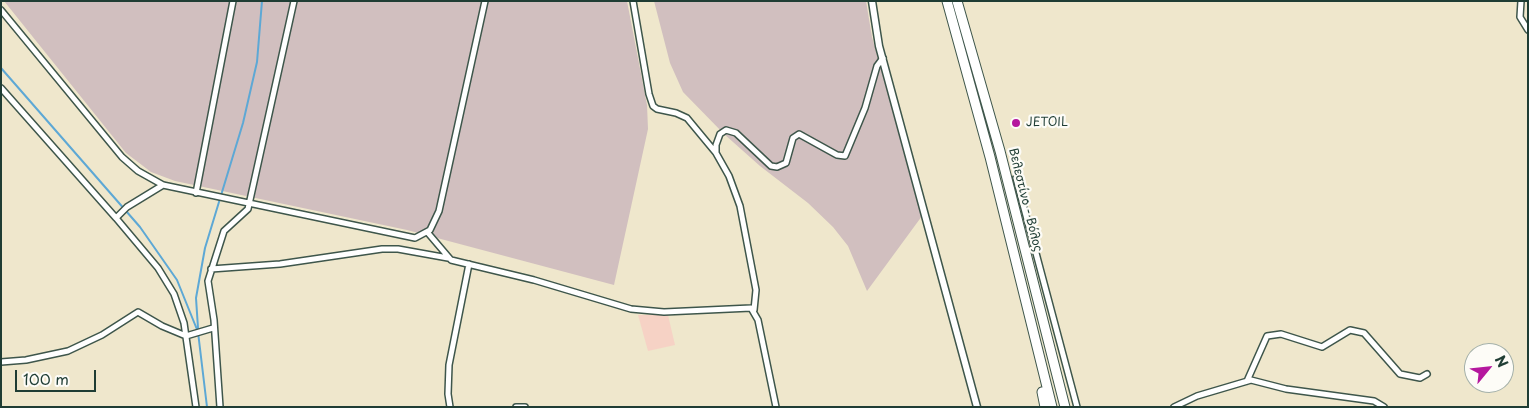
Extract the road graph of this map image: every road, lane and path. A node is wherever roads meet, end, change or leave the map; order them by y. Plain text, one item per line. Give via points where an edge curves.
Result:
1 (233, 1) edge
2 (294, 1) edge
3 (485, 1) edge
4 (633, 1) edge
5 (872, 1) edge
6 (947, 1) edge
7 (957, 1) edge
8 (1522, 1) edge
9 (1, 10) edge
10 (1528, 30) edge
11 (883, 58) junction
12 (1, 88) edge
13 (716, 153) junction
14 (1016, 178) dead end
15 (163, 185) junction
16 (196, 192) junction
17 (248, 203) junction
18 (116, 218) junction
19 (1029, 224) junction
20 (1019, 226) junction
21 (428, 233) junction
22 (449, 258) junction
23 (469, 264) junction
24 (211, 270) junction
25 (1025, 303) junction
26 (754, 310) junction
27 (213, 328) junction
28 (186, 336) junction
29 (1, 362) edge
30 (1427, 374) dead end
31 (1247, 381) junction
32 (196, 407) edge
33 (220, 407) edge
34 (450, 407) edge
35 (516, 407) edge
36 (525, 407) edge
37 (776, 407) edge
38 (976, 407) edge
39 (1045, 407) edge
40 (1052, 407) edge
41 (1065, 407) edge
42 (1077, 407) edge
43 (1174, 407) edge
44 (1384, 407) edge

1 - 16 street
2 - 17 street
3 - 21 street via 439,211
4 - 13 street via 653,106 687,118
5 - 11 street
6 - 25 highway, Βελεστίνο - Βόλος via 990,157
7 - 20 highway, Βελεστίνο - Βόλος
8 - 10 street via 1520,17
9 - 15 street via 122,157 138,171
11 - 13 street via 877,66 865,108 845,156 837,155 799,134 793,138 786,163 771,166 729,130 720,134
11 - 38 street
12 - 18 street
13 - 26 street via 740,206 756,290
14 - 19 street
15 - 16 street
15 - 18 street via 127,207
16 - 17 street
17 - 21 street via 409,237
17 - 24 street via 246,211 224,231
18 - 28 street via 170,286 184,320
19 - 20 street
19 - 42 street
20 - 41 highway, Βελεστίνο - Βόλος
21 - 22 street
22 - 23 street
22 - 24 street via 382,249
23 - 26 street via 640,311
23 - 34 street via 449,365
24 - 27 street via 208,289
25 - 39 highway
25 - 40 highway, Βελεστίνο - Βόλος
26 - 37 street
27 - 28 street
27 - 33 street
28 - 29 street via 138,312 102,335 68,351
28 - 32 street
30 - 31 street via 1420,378 1400,374 1364,333 1350,330 1322,347 1281,334 1267,336
31 - 43 street via 1197,396
31 - 44 street via 1374,402
35 - 36 street

